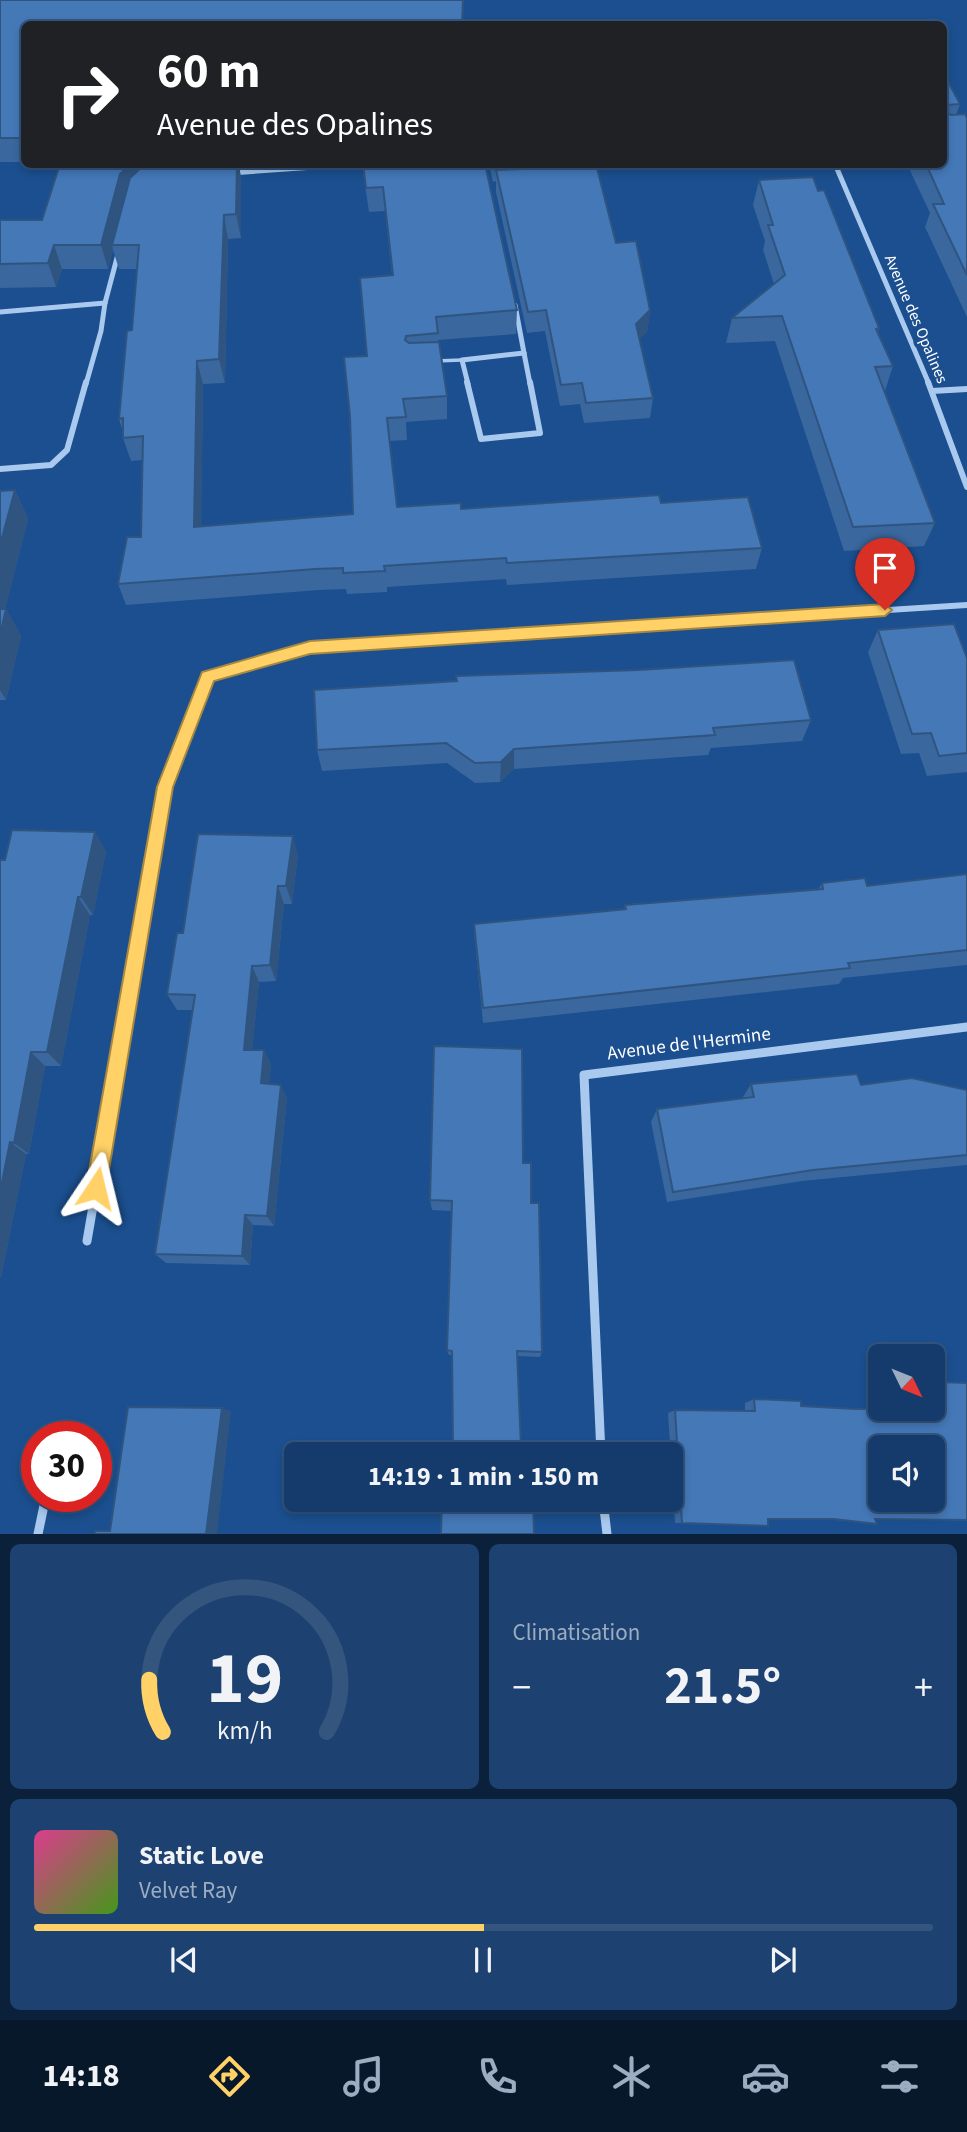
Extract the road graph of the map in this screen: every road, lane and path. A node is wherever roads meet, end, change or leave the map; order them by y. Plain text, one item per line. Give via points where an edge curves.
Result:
1 (303, 168) edge
2 (837, 168) edge
3 (222, 174) edge
4 (119, 251) edge
5 (514, 302) edge
6 (105, 303) junction
7 (0, 312) edge
8 (526, 352) junction
9 (462, 360) junction
10 (424, 362) edge
11 (967, 389) edge
12 (932, 391) junction
13 (0, 469) edge
14 (967, 486) edge
15 (967, 605) edge
16 (967, 1027) edge
17 (87, 1241) dead end
18 (600, 1442) edge
19 (43, 1512) edge
20 (604, 1512) edge
21 (38, 1534) edge
22 (607, 1534) edge

1 - 3 street
2 - 12 street, Avenue des Opalines
4 - 6 street
5 - 8 street
6 - 7 street
6 - 13 street via 67,450 51,465
8 - 9 street
8 - 9 street via 540,433 481,439
9 - 10 lane
11 - 12 street
12 - 14 street, Avenue des Opalines
15 - 17 street via 310,648 208,676 165,787
16 - 18 street, Avenue de l'Hermine via 584,1075
19 - 21 street
20 - 22 street

